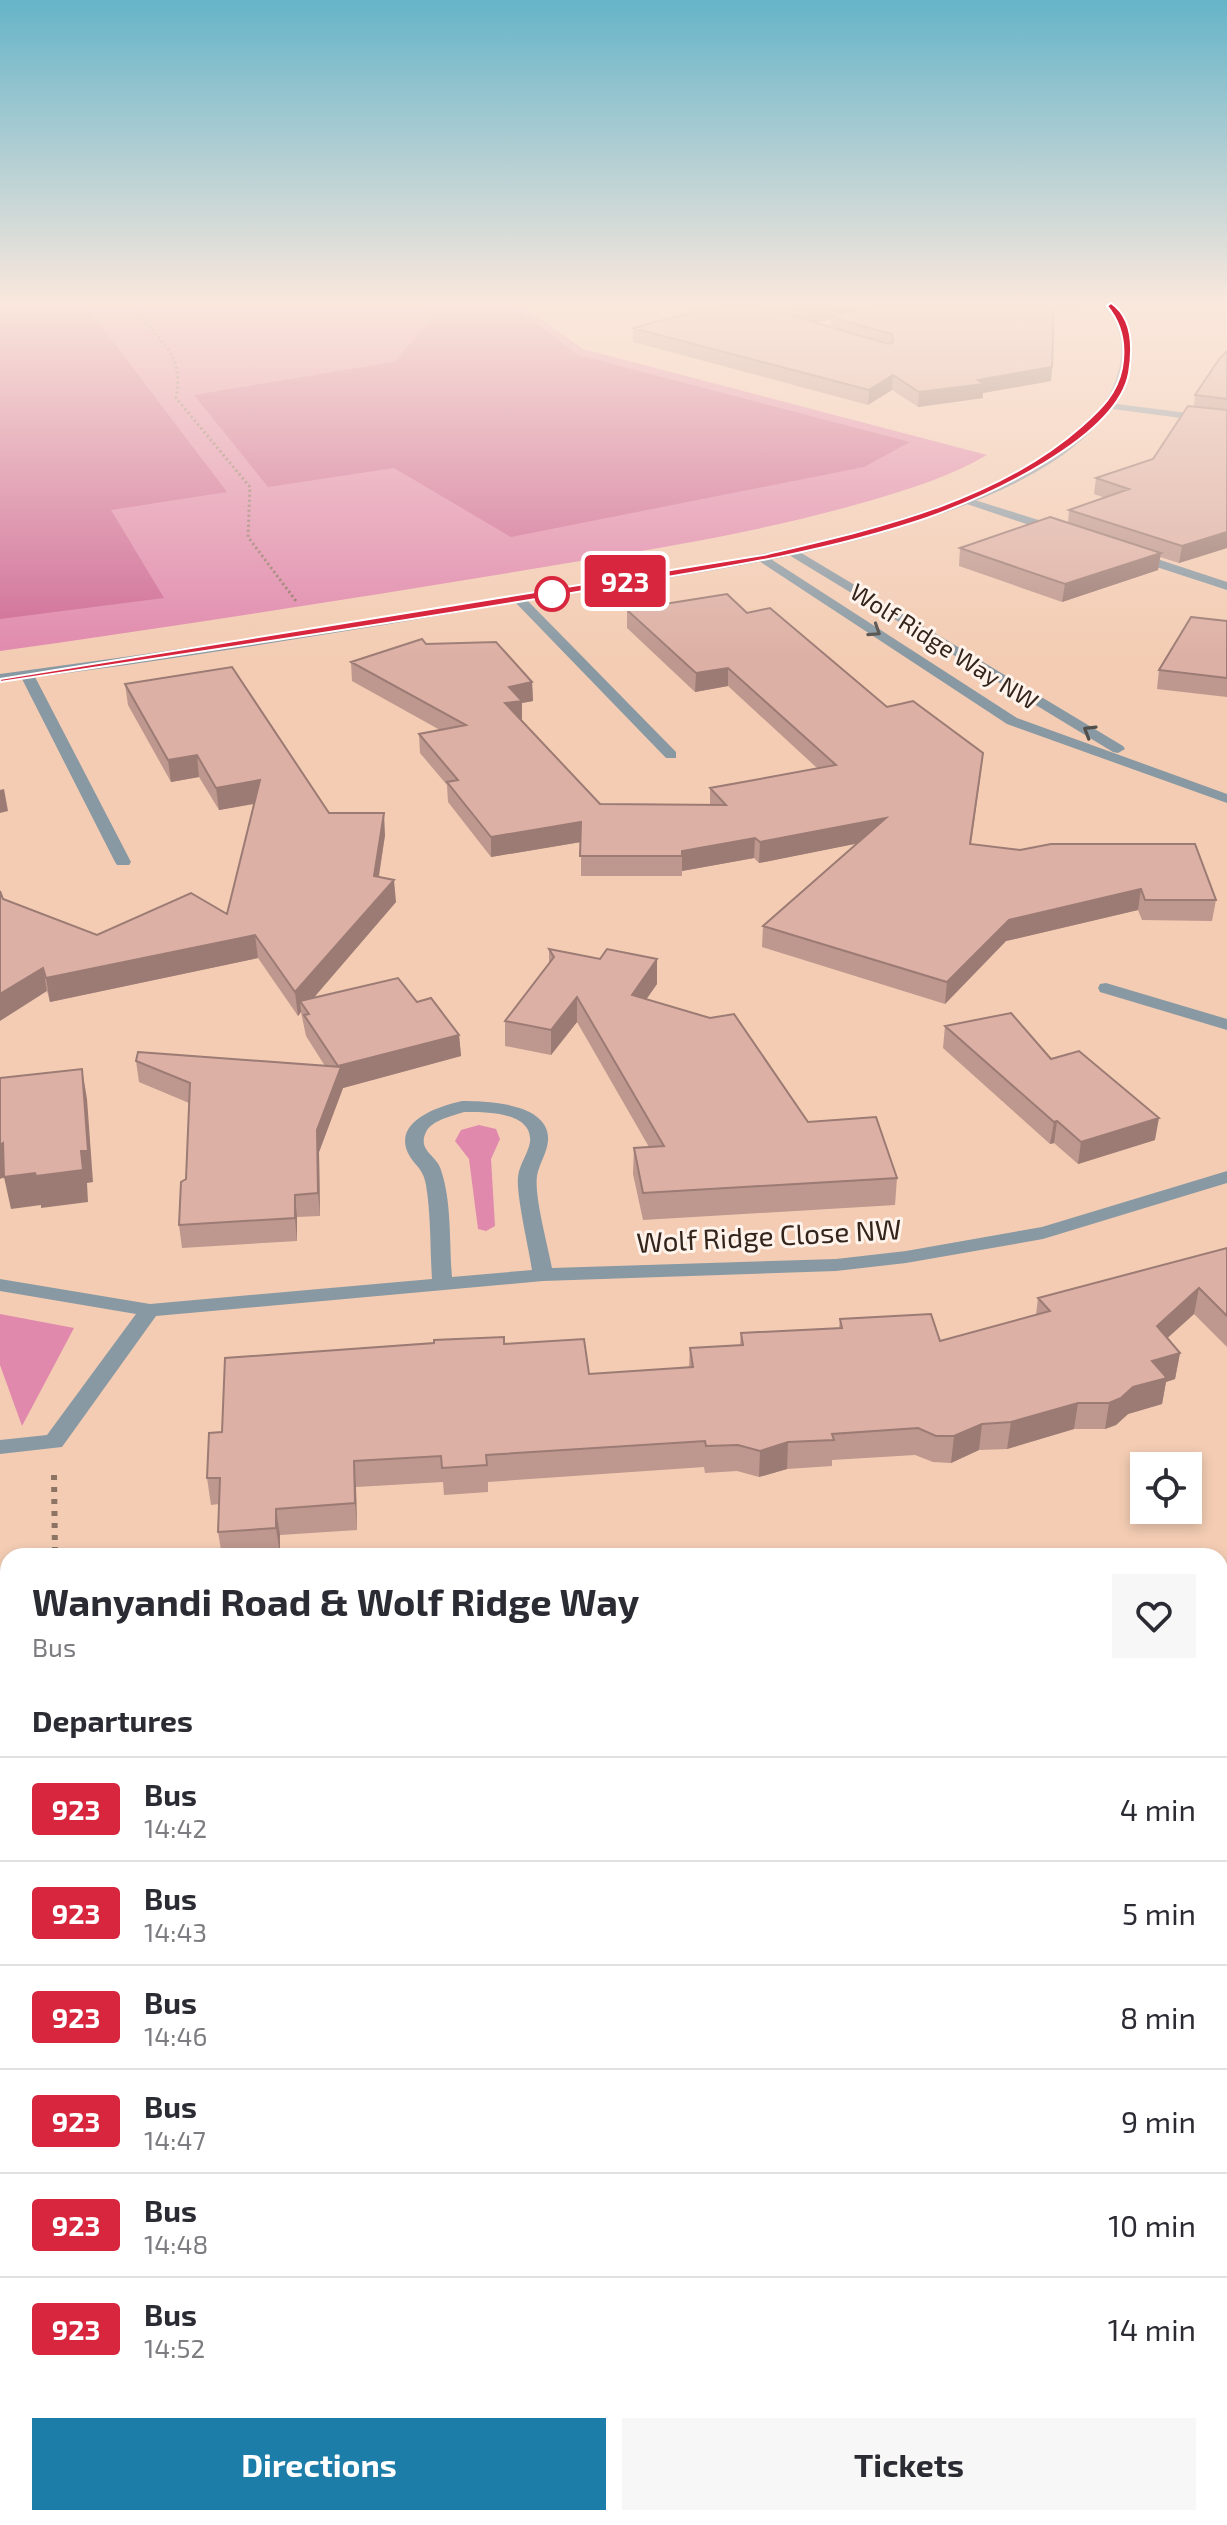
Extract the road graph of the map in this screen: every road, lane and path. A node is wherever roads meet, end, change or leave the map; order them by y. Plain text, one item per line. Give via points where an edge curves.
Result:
1 (197, 424) edge
2 (1089, 424) edge
3 (247, 500) dead end
4 (965, 500) junction
5 (1067, 533) edge
6 (793, 552) junction
7 (1125, 553) edge
8 (763, 558) junction
9 (1227, 586) edge
10 (519, 599) junction
11 (27, 675) junction
12 (0, 678) edge
13 (671, 755) dead end
14 (1156, 772) junction
15 (1227, 799) edge
16 (123, 862) dead end
17 (1106, 988) dead end
18 (1227, 1025) edge
19 (1227, 1177) edge
20 (543, 1275) junction
21 (0, 1285) edge
22 (442, 1285) junction
23 (150, 1310) junction
24 (54, 1442) junction
25 (0, 1447) edge
26 (55, 1548) edge

1 - 3 path via 250,487
2 - 4 street via 1060,450
4 - 5 street
4 - 6 street
6 - 8 street
14 -> 6 street, Wolf Ridge Way NW
7 - 9 street
8 - 10 street
8 -> 14 street, Wolf Ridge Way NW via 1012,721
10 - 11 street
10 - 13 street
11 - 12 street
11 - 16 street
14 - 15 street, Wolf Ridge Way NW
17 - 18 street
19 - 20 street, Wolf Ridge Close NW via 1043,1233 906,1257 836,1265
20 - 22 street, Wolf Ridge Close NW
20 - 22 street via 527,1178 538,1131 518,1112 462,1106 426,1120 414,1144 431,1166 436,1188
21 - 23 street, Wolf Ridge Close NW
22 - 23 street, Wolf Ridge Close NW
23 - 24 street
24 - 25 street
24 - 26 path

